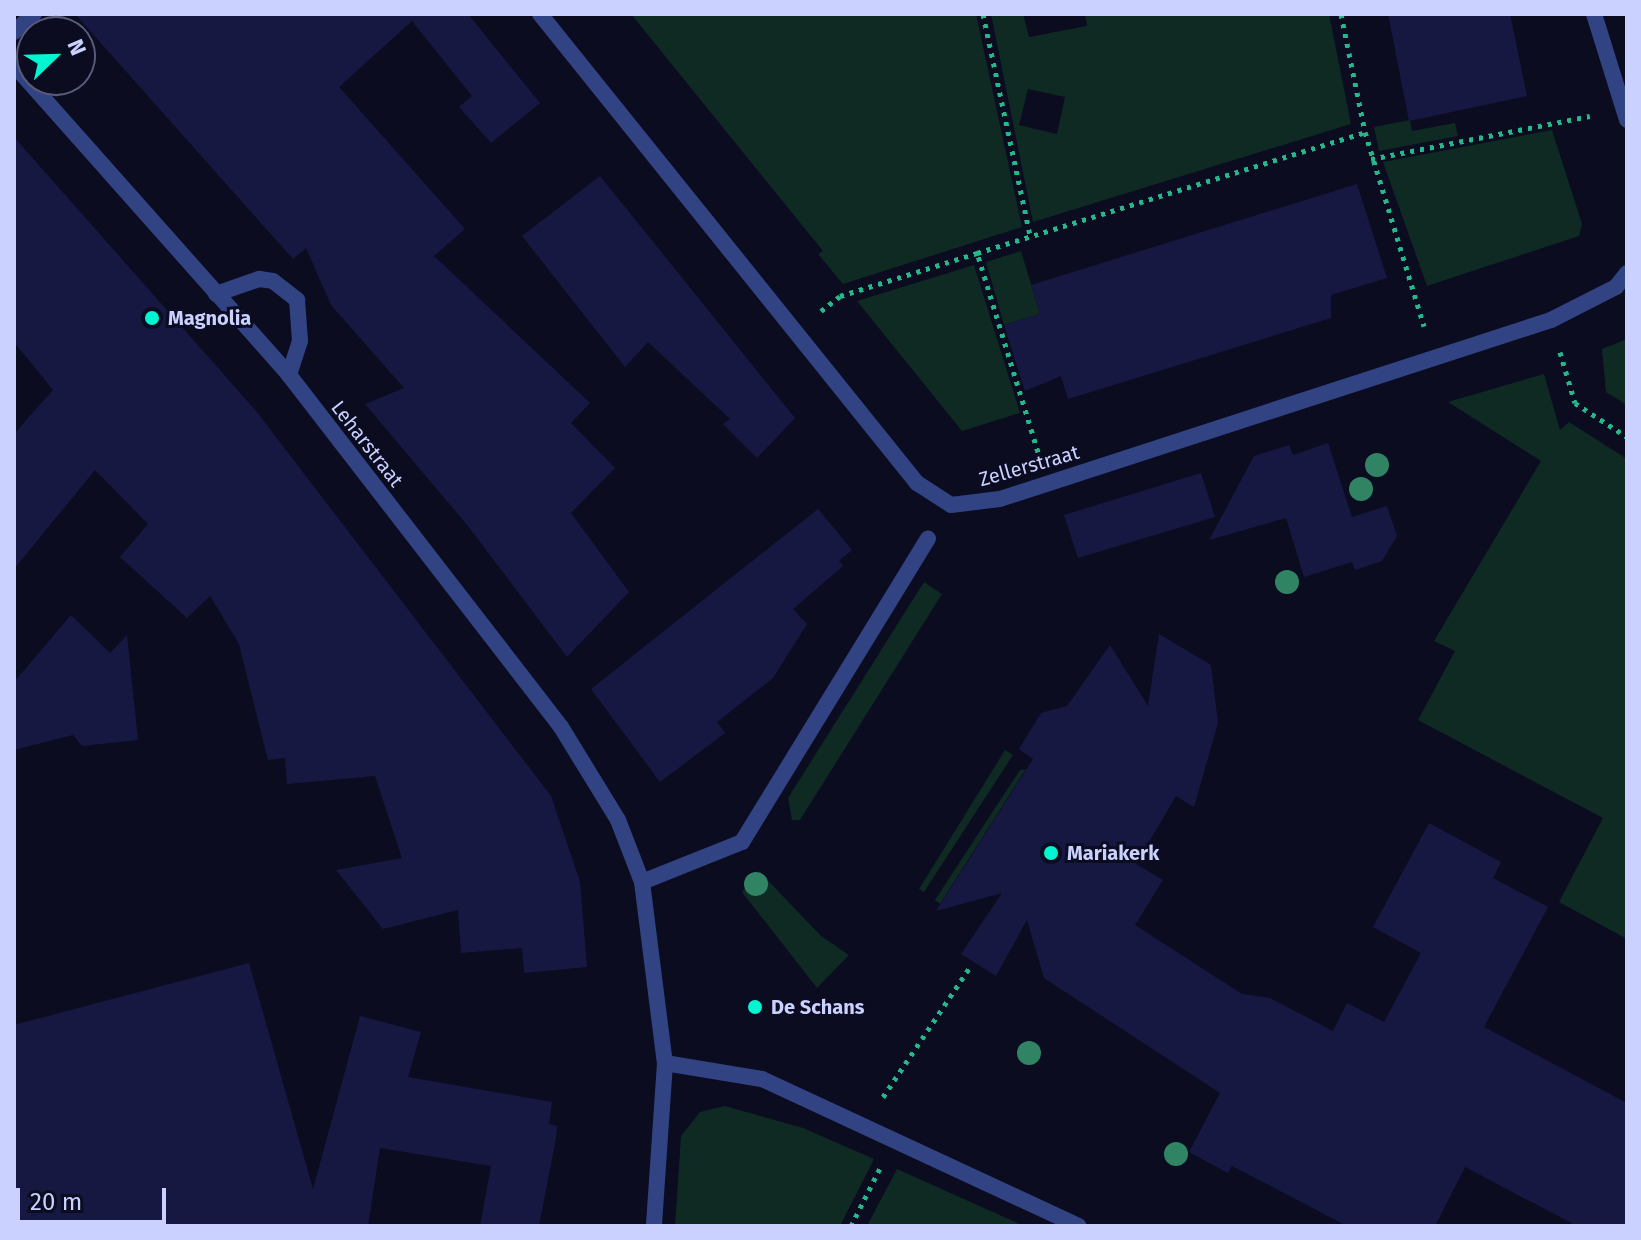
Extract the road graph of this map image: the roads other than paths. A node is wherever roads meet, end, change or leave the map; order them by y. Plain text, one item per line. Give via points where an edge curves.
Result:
1 (34, 14) edge
2 (540, 14) edge
3 (1594, 14) edge
4 (14, 32) edge
5 (14, 65) edge
6 (1625, 114) edge
7 (1627, 273) edge
8 (216, 294) junction
9 (289, 375) junction
10 (928, 538) dead end
11 (642, 882) junction
12 (665, 1063) junction
13 (654, 1226) edge
14 (1079, 1226) edge

1 - 4 street
2 - 7 street, Zellerstraat via 917,483 951,505 1000,499 1551,320 1616,287
3 - 6 street
5 - 8 street, Leharstraat
8 - 9 street, Leharstraat
8 - 9 street via 259,279 273,281 297,300 300,341
9 - 11 street, Leharstraat via 561,727 618,820
10 - 11 street via 742,842
11 - 12 street
12 - 13 street
12 - 14 street via 762,1079

